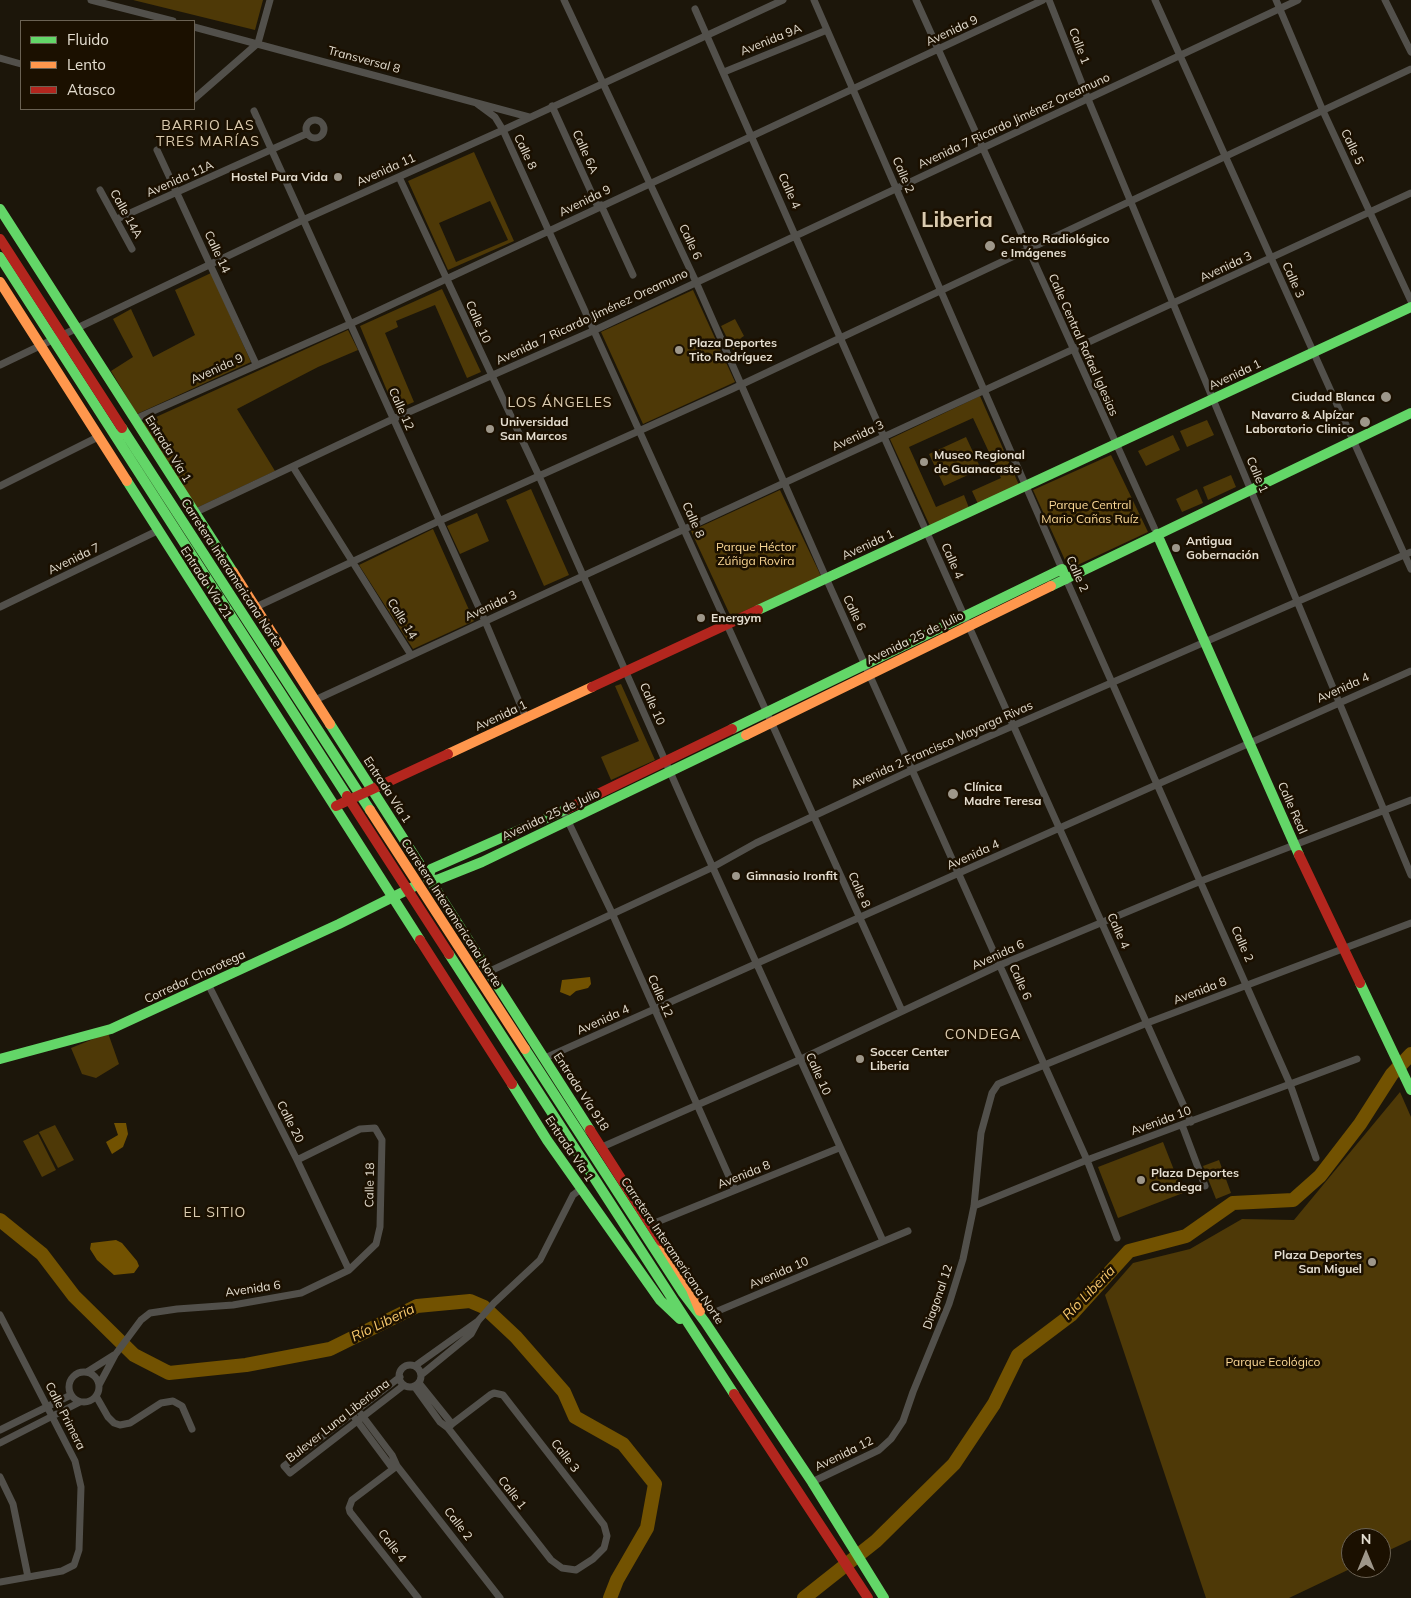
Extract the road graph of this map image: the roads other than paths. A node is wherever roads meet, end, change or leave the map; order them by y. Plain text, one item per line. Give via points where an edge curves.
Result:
1 (91, 0) edge
2 (270, 0) edge
3 (564, 0) edge
4 (783, 0) edge
5 (814, 0) edge
6 (916, 0) edge
7 (1043, 0) edge
8 (1049, 0) edge
9 (1156, 0) edge
10 (1276, 0) edge
11 (1298, 0) edge
12 (1385, 0) edge
13 (695, 9) dead end
14 (1280, 9) junction
15 (169, 20) edge
16 (195, 27) edge
17 (827, 30) junction
18 (707, 35) junction
19 (258, 43) junction
20 (938, 50) junction
21 (1411, 52) edge
22 (1181, 55) junction
23 (0, 58) edge
24 (20, 64) edge
25 (1411, 69) edge
26 (724, 72) junction
27 (602, 82) junction
28 (853, 89) junction
29 (195, 97) edge
30 (1088, 99) junction
31 (476, 103) junction
32 (552, 106) junction
33 (254, 110) dead end
34 (1322, 111) junction
35 (529, 117) junction
36 (503, 130) junction
37 (306, 134) dead end
38 (751, 134) junction
39 (274, 149) junction
40 (982, 149) junction
41 (157, 150) dead end
42 (1224, 157) junction
43 (399, 177) junction
44 (650, 183) junction
45 (896, 188) junction
46 (100, 190) dead end
47 (177, 193) junction
48 (1411, 193) edge
49 (1131, 201) junction
50 (600, 206) junction
51 (0, 209) edge
52 (1370, 212) junction
53 (305, 218) junction
54 (117, 219) junction
55 (549, 231) junction
56 (796, 234) junction
57 (0, 239) edge
58 (132, 249) dead end
59 (1028, 249) junction
60 (0, 257) edge
61 (1271, 258) junction
62 (210, 264) junction
63 (633, 275) dead end
64 (447, 279) junction
65 (0, 282) edge
66 (696, 282) junction
67 (940, 290) junction
68 (1411, 302) edge
69 (1174, 303) junction
70 (1411, 307) edge
71 (350, 324) junction
72 (77, 327) junction
73 (595, 330) junction
74 (840, 337) junction
75 (42, 345) junction
76 (1074, 349) junction
77 (1313, 352) junction
78 (256, 364) junction
79 (0, 365) edge
80 (491, 376) junction
81 (741, 384) junction
82 (983, 391) junction
83 (1213, 399) junction
84 (1411, 413) edge
85 (135, 419) junction
86 (393, 419) junction
87 (640, 431) junction
88 (98, 437) junction
89 (884, 437) junction
90 (1352, 440) junction
91 (1116, 444) junction
92 (293, 467) junction
93 (538, 476) junction
94 (785, 483) junction
95 (0, 486) edge
96 (1024, 486) junction
97 (1251, 489) junction
98 (194, 513) junction
99 (439, 521) junction
100 (685, 529) junction
101 (158, 531) junction
102 (926, 532) junction
103 (1156, 534) junction
104 (1408, 554) edge
105 (352, 562) junction
106 (1411, 569) edge
107 (1064, 574) junction
108 (582, 576) junction
109 (826, 578) junction
110 (1298, 602) junction
111 (0, 607) edge
112 (256, 607) junction
113 (965, 615) junction
114 (485, 621) junction
115 (728, 624) junction
116 (970, 625) junction
117 (1203, 643) junction
118 (412, 655) junction
119 (865, 664) junction
120 (1411, 671) edge
121 (625, 672) junction
122 (870, 674) junction
123 (1113, 682) junction
124 (315, 700) junction
125 (1339, 702) junction
126 (766, 712) junction
127 (526, 718) junction
128 (770, 722) junction
129 (1013, 726) junction
130 (1249, 742) junction
131 (665, 761) junction
132 (912, 770) junction
133 (669, 772) junction
134 (1159, 784) junction
135 (371, 790) junction
136 (1411, 800) edge
137 (336, 806) junction
138 (1383, 810) junction
139 (563, 811) junction
140 (814, 816) junction
141 (568, 821) junction
142 (1059, 829) junction
143 (1295, 846) junction
144 (713, 867) junction
145 (958, 874) junction
146 (1411, 875) edge
147 (428, 879) junction
148 (1201, 881) junction
149 (393, 898) junction
150 (612, 913) junction
151 (860, 918) junction
152 (1102, 922) junction
153 (1411, 923) edge
154 (1343, 949) junction
155 (757, 964) junction
156 (1000, 965) junction
157 (488, 972) junction
158 (208, 984) junction
159 (446, 984) junction
160 (1247, 985) junction
161 (457, 1001) junction
162 (654, 1010) junction
163 (902, 1011) junction
164 (1147, 1023) junction
165 (544, 1058) junction
166 (0, 1059) edge
167 (1357, 1059) dead end
168 (799, 1060) junction
169 (1044, 1064) junction
170 (1290, 1084) junction
171 (1410, 1087) edge
172 (697, 1104) junction
173 (1192, 1122) junction
174 (1182, 1125) junction
175 (602, 1147) junction
176 (839, 1148) junction
177 (1316, 1158) dead end
178 (297, 1160) junction
179 (1087, 1160) junction
180 (1205, 1186) dead end
181 (581, 1190) junction
182 (735, 1190) junction
183 (974, 1206) junction
184 (657, 1222) dead end
185 (908, 1231) dead end
186 (1117, 1238) dead end
187 (883, 1241) junction
188 (376, 1244) joint
189 (349, 1270) junction
190 (713, 1313) dead end
191 (0, 1315) edge
192 (480, 1319) junction
193 (705, 1322) junction
194 (690, 1329) junction
195 (116, 1354) junction
196 (415, 1366) junction
197 (87, 1372) junction
198 (421, 1375) junction
199 (400, 1378) junction
200 (416, 1384) junction
201 (99, 1385) junction
202 (404, 1385) junction
203 (912, 1392) joint
204 (71, 1395) junction
205 (96, 1396) junction
206 (80, 1402) junction
207 (48, 1407) junction
208 (354, 1412) junction
209 (53, 1417) junction
210 (360, 1419) junction
211 (450, 1426) junction
212 (192, 1429) dead end
213 (0, 1430) edge
214 (0, 1443) edge
215 (395, 1467) junction
216 (0, 1476) edge
217 (812, 1482) junction
218 (562, 1568) joint
219 (28, 1577) junction
220 (0, 1582) edge
221 (418, 1598) edge
222 (500, 1598) edge
223 (868, 1598) edge
224 (884, 1598) edge

1 - 15 street
2 - 19 street
3 - 27 street, Calle 6
4 - 18 street, Avenida 11
5 - 17 street, Calle 2
6 - 20 street, Calle Central Rafael Iglesias
7 - 20 street, Avenida 9
8 - 30 street, Calle 1
9 - 22 street, Calle 3
10 - 14 street, Calle 5
11 - 14 street, Avenida 7 Ricardo Jiménez Oreamuno
12 - 21 street
13 - 18 street, Calle 4
14 - 22 street, Avenida 7 Ricardo Jiménez Oreamuno
14 - 34 street, Calle 5
16 - 19 street, Transversal 8
17 - 26 street, Avenida 9A
17 - 28 street, Calle 2
18 - 26 street, Calle 4
18 - 27 street, Avenida 11
19 - 29 street
19 - 31 street, Transversal 8
20 - 28 street, Avenida 9
20 - 40 street, Calle Central Rafael Iglesias
22 - 30 street, Avenida 7 Ricardo Jiménez Oreamuno
22 - 42 street, Calle 3
23 - 24 street
25 - 34 street
26 - 38 street, Calle 4
27 - 32 street, Avenida 11
27 - 44 street, Calle 6
28 - 38 street, Avenida 9
28 - 45 street, Calle 2
30 - 40 street, Avenida 7 Ricardo Jiménez Oreamuno
30 - 49 street, Calle 1
31 - 35 street, Transversal 8
31 - 36 street, Calle 8 via 495,117
32 - 35 street, Avenida 11
32 - 50 street, Calle 6A
33 - 39 street, Calle 12
34 - 42 street
34 - 52 street, Calle 5
35 - 36 street, Avenida 11
36 - 43 street, Avenida 11
36 - 55 street, Calle 8
37 - 39 street, Avenida 11A
38 - 44 street, Avenida 9
38 - 56 street, Calle 4
39 - 47 street, Avenida 11A
39 - 53 street, Calle 12
40 - 45 street, Avenida 7 Ricardo Jiménez Oreamuno
40 - 59 street, Calle Central Rafael Iglesias
41 - 47 street, Calle 14
42 - 49 street
42 - 61 street, Calle 3
43 - 53 street, Avenida 11
43 - 64 street, Calle 10
44 - 50 street, Avenida 9
44 - 66 street, Calle 6
45 - 56 street, Avenida 7 Ricardo Jiménez Oreamuno
45 - 67 street, Calle 2
46 - 54 street, Calle 14A
47 - 54 street, Avenida 11A
47 - 62 street, Calle 14
48 - 52 street, Avenida 3
49 - 59 street
49 - 69 street, Calle 1
50 - 55 street, Avenida 9
50 - 63 street, Calle 6A
51 - 72 main road, Entrada Vía 1
52 - 61 street, Avenida 3
52 - 68 street, Calle 5
53 - 62 street, Avenida 11
53 - 71 street, Calle 12
54 - 58 street, Calle 14A
55 - 64 street, Avenida 9
55 - 73 street, Calle 8
56 - 66 street, Avenida 7 Ricardo Jiménez Oreamuno
56 - 74 street, Calle 4
57 - 193 main road, Carretera Interamericana Norte via 683,1293
59 - 67 street
59 - 76 street, Calle Central Rafael Iglesias
60 - 194 main road, Carretera Interamericana Norte
61 - 69 street, Avenida 3
61 - 77 street, Calle 3
62 - 72 street, Avenida 11
62 - 78 street, Calle 14
64 - 71 street, Avenida 9
64 - 80 street, Calle 10
65 - 75 main road, Entrada Vía 21
66 - 73 street, Avenida 7 Ricardo Jiménez Oreamuno
66 - 81 street, Calle 6
67 - 74 street
67 - 82 street, Calle 2
69 - 76 street, Avenida 3
69 - 83 street, Calle 1
70 - 77 main road, Avenida 1
71 - 78 street, Avenida 9
71 - 86 street, Calle 12
72 - 75 street, Avenida 11
72 - 85 main road, Entrada Vía 1
73 - 80 street, Avenida 7 Ricardo Jiménez Oreamuno
73 - 87 street, Calle 8
74 - 81 street
74 - 89 street, Calle 4
75 - 79 street, Avenida 11
75 - 88 main road, Entrada Vía 21
76 - 82 street, Avenida 3
76 - 91 street, Calle Central Rafael Iglesias
77 - 83 main road, Avenida 1
77 - 90 street, Calle 3
78 - 85 street, Avenida 9
80 - 86 street, Avenida 7 Ricardo Jiménez Oreamuno
80 - 93 street, Calle 10
81 - 87 street
81 - 94 street, Calle 6
82 - 89 street, Avenida 3
82 - 96 street, Calle 2
83 - 91 main road, Avenida 1
83 - 97 street, Calle 1
84 - 90 main road, Avenida 25 de Julio
85 - 98 main road, Entrada Vía 1
86 - 92 street, Avenida 7 Ricardo Jiménez Oreamuno
86 - 99 street, Calle 12
87 - 93 street
87 - 100 street, Calle 8
88 - 95 street
88 - 101 main road, Entrada Vía 21
89 - 94 street, Avenida 3
89 - 102 street, Calle 4
90 - 97 main road, Avenida 25 de Julio
90 - 104 street, Calle 3
91 - 96 main road, Avenida 1
91 - 103 street, Calle Central Rafael Iglesias
92 - 98 street, Avenida 7 Ricardo Jiménez Oreamuno
92 - 105 street, Calle 14
93 - 99 street
93 - 108 street, Calle 10
94 - 100 street, Avenida 3
94 - 109 street, Calle 6
96 - 102 main road, Avenida 1
96 - 107 street, Calle 2
97 - 103 main road, Avenida 25 de Julio
97 - 110 street, Calle 1
98 - 112 main road, Entrada Vía 1
99 - 105 street
99 - 114 street, Calle 12
100 - 108 street, Avenida 3
100 - 115 street, Calle 8
101 - 111 street, Avenida 7
101 - 137 main road, Entrada Vía 21
102 - 109 main road, Avenida 1
102 - 113 street, Calle 4
103 - 107 main road, Avenida 25 de Julio
103 - 117 main road, Calle Real
104 - 106 street, Calle 3
104 - 110 street, Avenida 2 Francisco Mayorga Rivas
105 - 112 street
105 - 118 street, Calle 14
107 - 113 main road, Avenida 25 de Julio
107 - 116 main road, Avenida 25 de Julio
107 - 123 street, Calle 2
108 - 114 street, Avenida 3
108 - 121 street, Calle 10
109 - 115 main road, Avenida 1
109 - 119 street, Calle 6
110 - 117 street, Avenida 2 Francisco Mayorga Rivas
110 - 125 street, Calle 1
112 - 124 main road, Entrada Vía 1
113 - 116 street, Calle 4
113 - 119 main road, Avenida 25 de Julio
114 - 118 street, Avenida 3
114 - 127 street, Calle 12
115 - 121 main road, Avenida 1
115 - 126 street, Calle 8
116 - 122 main road, Avenida 25 de Julio
116 - 129 street, Calle 4
117 - 123 street, Avenida 2 Francisco Mayorga Rivas
117 - 130 main road, Calle Real
118 - 124 street, Avenida 3
119 - 122 street, Calle 6
119 - 126 main road, Avenida 25 de Julio
120 - 125 street, Avenida 4
121 - 127 main road, Avenida 1
121 - 131 street, Calle 10
122 - 128 main road, Avenida 25 de Julio
122 - 132 street, Calle 6
123 - 129 street, Avenida 2 Francisco Mayorga Rivas
123 - 134 street, Calle 2
124 - 135 main road, Entrada Vía 1
125 - 130 street, Avenida 4
125 - 138 street, Calle 1
126 - 128 street, Calle 8
126 - 131 main road, Avenida 25 de Julio
127 - 135 main road, Avenida 1
128 - 133 main road, Avenida 25 de Julio
128 - 140 street, Calle 8
129 - 132 street, Avenida 2 Francisco Mayorga Rivas
129 - 142 street, Calle 4
130 - 134 street, Avenida 4
130 - 143 main road, Calle Real
131 - 133 street, Calle 10
131 - 139 main road, Avenida 25 de Julio
132 - 140 street, Avenida 2 Francisco Mayorga Rivas
132 - 145 street, Calle 6
133 - 141 main road, Avenida 25 de Julio
133 - 144 street, Calle 10
134 - 142 street, Avenida 4
134 - 148 street, Calle 2
135 - 137 main road, Avenida 1
135 - 147 main road, Entrada Vía 1
136 - 138 street, Avenida 6
137 - 149 main road, Entrada Vía 21
138 - 143 street, Avenida 6
138 - 146 street, Calle 1
139 - 141 street, Calle 12
139 - 147 main road, Avenida 25 de Julio via 431,869
140 - 144 street, Avenida 2 Francisco Mayorga Rivas
140 - 151 street, Calle 8
141 - 147 main road, Avenida 25 de Julio via 437,880
141 - 150 street, Calle 12
142 - 145 street, Avenida 4
142 - 152 street, Calle 4
143 - 148 street, Avenida 6
143 - 154 main road, Calle Real
144 - 150 street, Avenida 2 Francisco Mayorga Rivas
144 - 155 street, Calle 10
145 - 151 street, Avenida 4
145 - 156 street, Calle 6
147 - 149 main road, Avenida 25 de Julio
147 - 157 main road, Entrada Vía 918
148 - 152 street, Avenida 6
148 - 160 street, Calle 2
149 - 158 main road, Corredor Chorotega
149 - 159 main road, Entrada Vía 1
150 - 157 street, Avenida 2 Francisco Mayorga Rivas
150 - 162 street, Calle 12
151 - 155 street, Avenida 4
151 - 163 street, Calle 8
152 - 156 street, Avenida 6
152 - 164 street, Calle 4
153 - 154 street, Avenida 8
154 - 160 street, Avenida 8
154 - 171 main road, Calle Real
155 - 162 street, Avenida 4
155 - 168 street, Calle 10
156 - 163 street, Avenida 6
156 - 169 street, Calle 6
157 - 159 street via 476,968
157 - 161 street via 486,981
157 - 165 main road, Entrada Vía 918
158 - 166 main road, Corredor Chorotega via 111,1029
158 - 178 street, Calle 20
159 - 161 main road, Entrada Vía 1
160 - 164 street, Avenida 8
160 - 170 street, Calle 2
161 - 181 main road, Entrada Vía 1
162 - 165 street, Avenida 4
162 - 172 street, Calle 12
163 - 168 street, Avenida 6
164 - 169 street, Avenida 8
164 - 173 street, Calle 4
165 - 175 main road, Entrada Vía 918
167 - 170 street, Avenida 10
168 - 172 street, Avenida 6
168 - 176 street, Calle 10
169 - 179 street, Calle 6
169 - 183 street, Avenida 8 via 998,1084 992,1094 981,1134
170 - 173 street, Avenida 10
170 - 177 street, Calle 2
172 - 175 street, Avenida 6
172 - 182 street, Calle 12
173 - 174 street, Avenida 10
174 - 179 street, Avenida 10
174 - 180 street
175 - 193 main road, Entrada Vía 918 via 691,1289
176 - 182 street, Avenida 8
176 - 187 street, Calle 10
178 - 188 street, Calle 18 via 360,1129 375,1128 382,1140 380,1227
178 - 189 street, Calle 20
179 - 183 street, Avenida 10
179 - 186 street, Calle 6
181 - 192 street via 573,1194 540,1260
181 - 194 main road, Entrada Vía 1 via 660,1300
182 - 184 street, Avenida 8
183 - 203 street, Diagonal 12 via 949,1304
185 - 187 street, Avenida 10
187 - 190 street, Avenida 10
188 - 189 street, Avenida 6
189 - 195 street, Avenida 6 via 301,1293 233,1305 150,1313
191 - 207 street, Calle Primera
192 - 196 street, Bulever Luna Liberiana
192 - 198 street via 471,1334
193 - 217 main road, Carretera Interamericana Norte
194 - 223 main road, Carretera Interamericana Norte
195 - 197 street
195 - 201 street
196 - 198 street
196 - 199 street, Bulever Luna Liberiana via 405,1367
197 - 201 street
197 - 204 street via 77,1374 70,1381
198 - 200 street
199 - 202 street, Bulever Luna Liberiana
199 - 208 street, Bulever Luna Liberiana
200 - 202 street, Bulever Luna Liberiana
200 - 211 street, Calle 1 via 440,1422
201 - 205 street
202 - 210 street, Bulever Luna Liberiana
203 - 217 street, Avenida 12 via 903,1421 885,1445
204 - 206 street
204 - 207 street
205 - 206 street
205 - 212 street via 108,1417 120,1425 130,1423 161,1403 173,1401 182,1406
206 - 209 street
207 - 209 street, Calle Primera
207 - 213 street
208 - 210 street, Calle 2
208 - 210 street, Bulever Luna Liberiana via 284,1466 290,1473
209 - 214 street
209 - 219 street, Calle Primera via 75,1461 81,1487 79,1550 74,1565 62,1571
210 - 215 street, Calle 2
211 - 218 street, Calle 1 via 551,1560
211 - 218 street, Calle 3 via 490,1395 503,1395 604,1525 607,1536 604,1548 594,1559 576,1570
215 - 221 street, Calle 4 via 352,1500 349,1508
215 - 222 street, Calle 2
216 - 219 street via 13,1504
217 - 224 main road, Carretera Interamericana Norte
219 - 220 street

